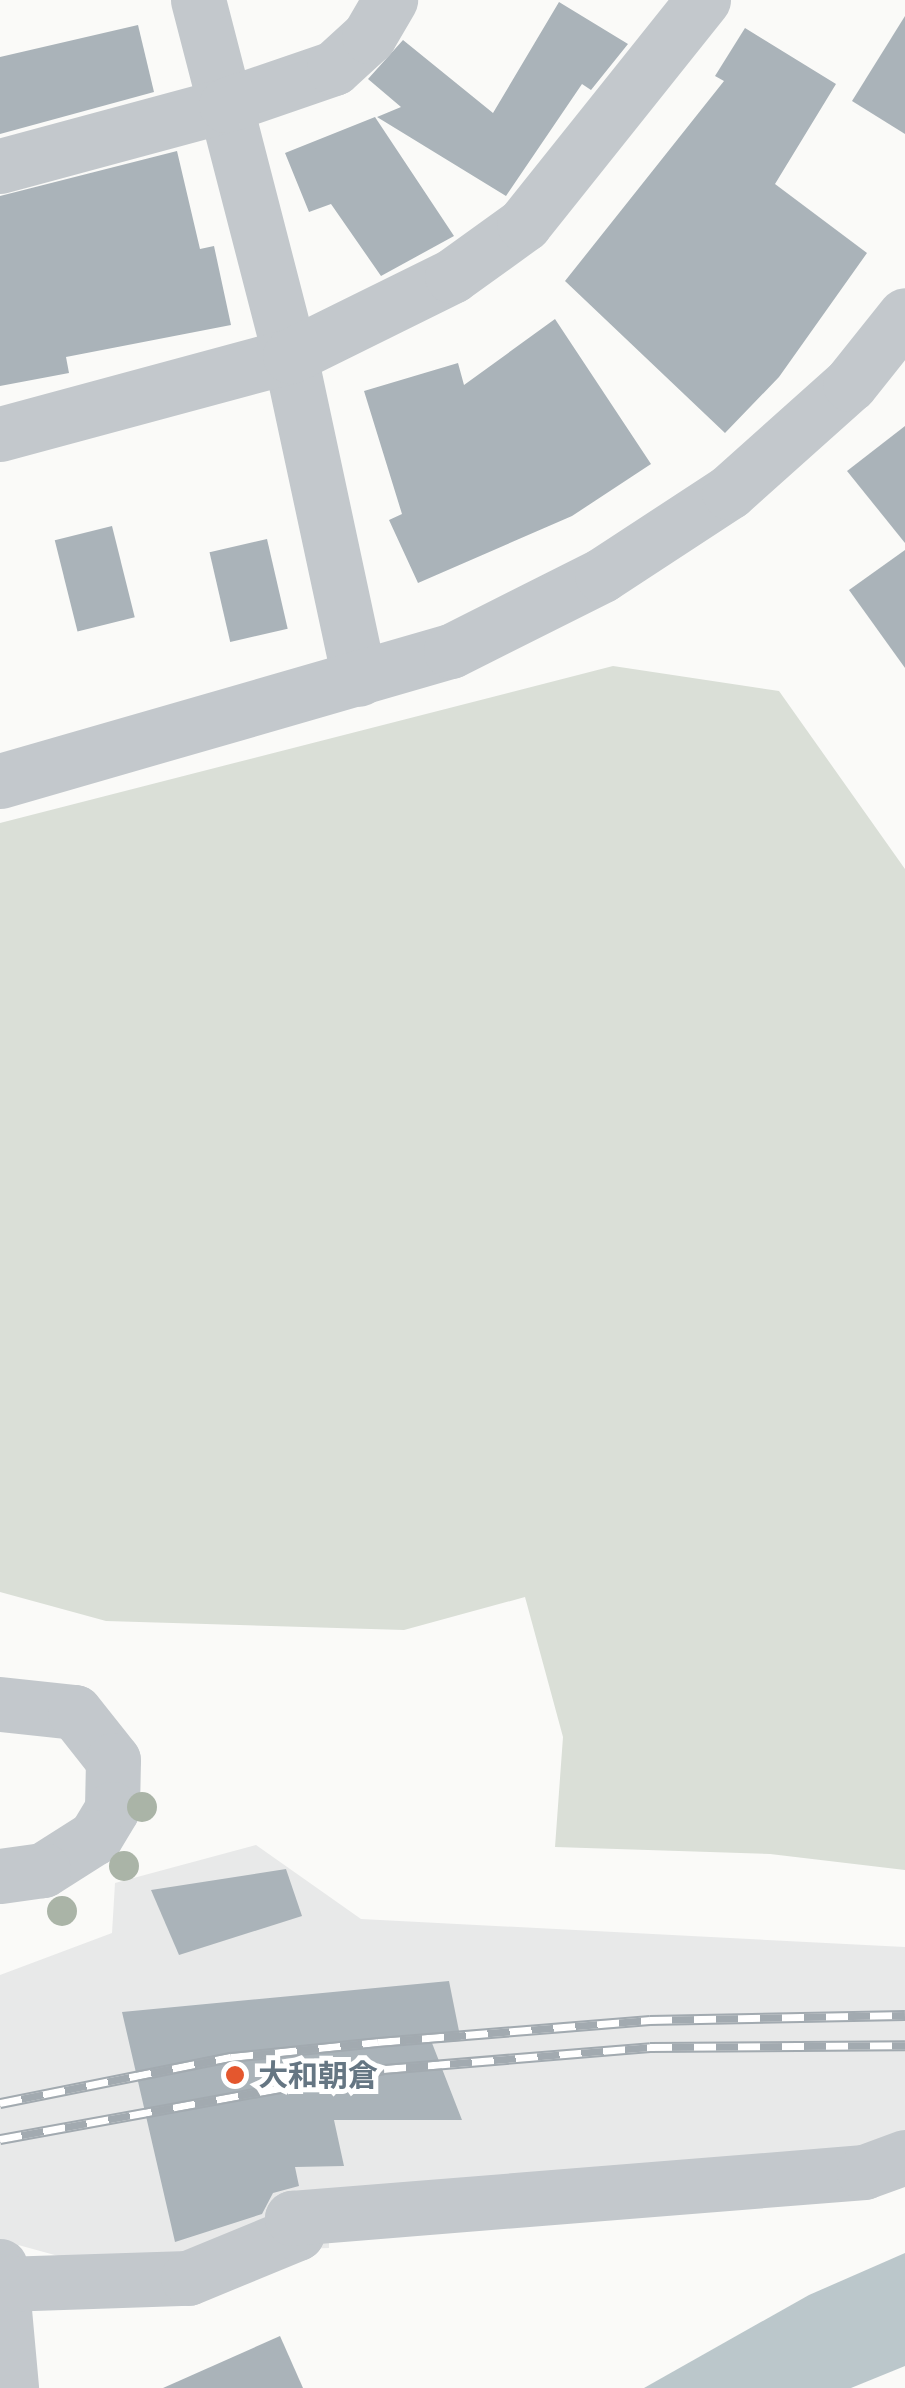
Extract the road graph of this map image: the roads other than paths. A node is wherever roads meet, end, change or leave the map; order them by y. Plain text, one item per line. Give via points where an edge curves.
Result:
1 (198, 0) edge
2 (390, 0) edge
3 (703, 0) edge
4 (226, 105) junction
5 (0, 166) edge
6 (905, 315) edge
7 (290, 356) junction
8 (0, 434) edge
9 (359, 679) junction
10 (0, 780) edge
11 (0, 1704) edge
12 (0, 1876) edge
13 (905, 2157) edge
14 (2, 2275) edge
15 (11, 2388) edge

1 - 4 street
2 - 4 street via 369,36 334,68
3 - 7 street via 524,224 452,276
4 - 5 street
4 - 7 street
6 - 9 street via 850,384 729,492 552,600 451,651
7 - 8 street
7 - 9 street
9 - 10 street
11 - 12 street via 75,1712 113,1760 112,1809 95,1837 43,1870
13 - 14 street via 864,2172 292,2218 296,2233 188,2278
14 - 15 street

